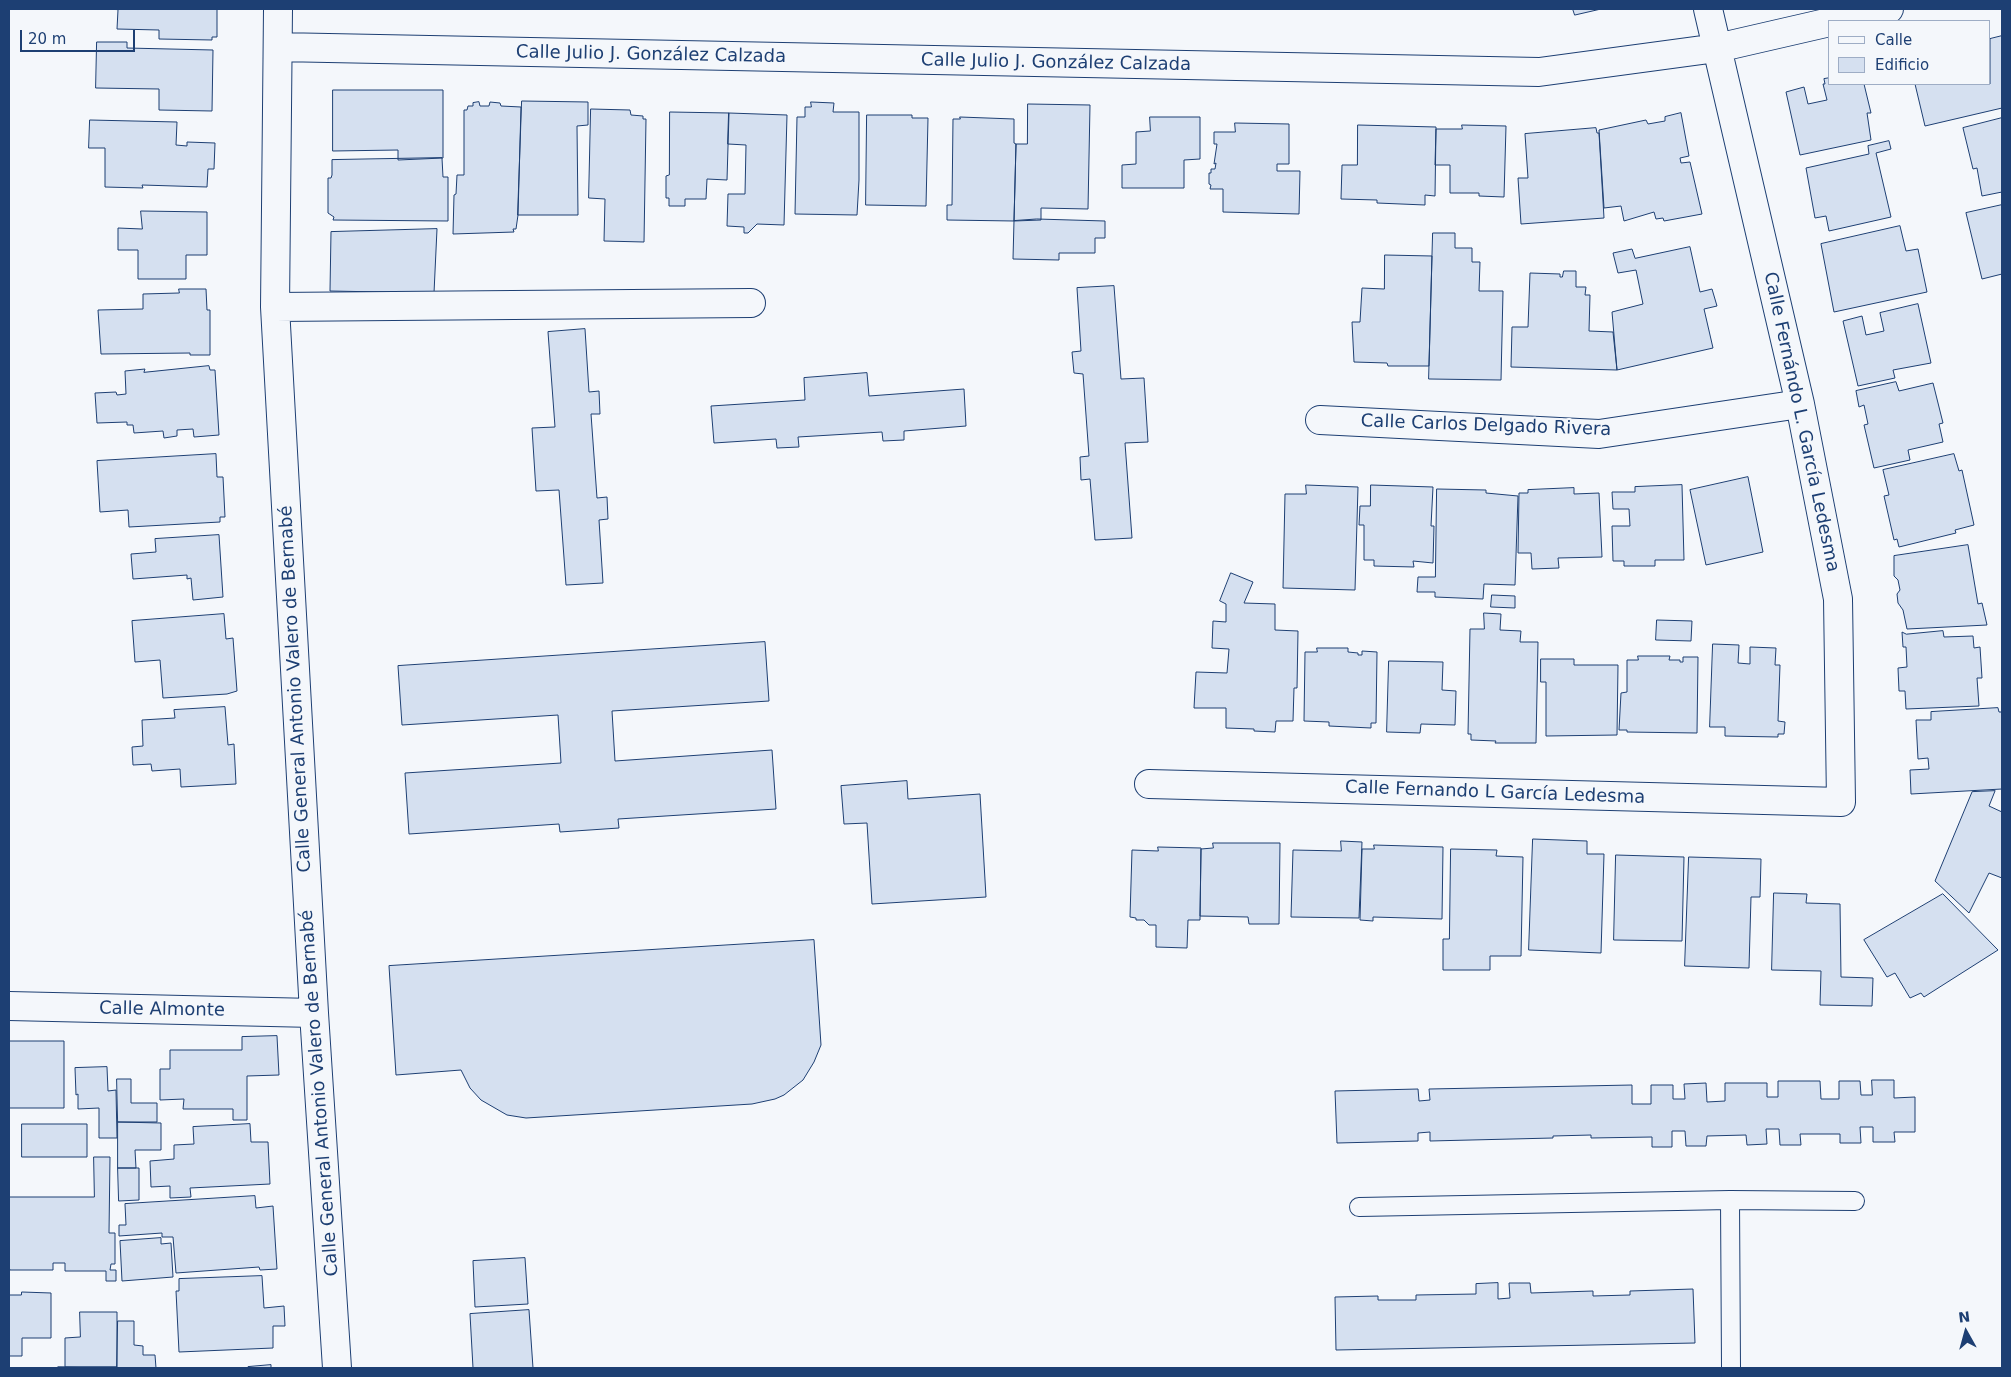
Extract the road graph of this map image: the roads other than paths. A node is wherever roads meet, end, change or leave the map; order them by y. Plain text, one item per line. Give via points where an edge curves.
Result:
1 (278, 9) edge
2 (1708, 9) edge
3 (1889, 9) edge
4 (1839, 20) edge
5 (1828, 22) edge
6 (278, 47) junction
7 (1717, 48) junction
8 (751, 303) dead end
9 (275, 307) junction
10 (1800, 404) junction
11 (1320, 420) dead end
12 (1149, 784) dead end
13 (1841, 802) joint
14 (9, 1006) edge
15 (314, 1013) junction
16 (1730, 1200) junction
17 (1855, 1201) dead end
18 (1359, 1207) dead end
19 (337, 1368) edge
20 (1731, 1368) edge

1 - 6 street, Calle General Antonio Valero de Bernabé
2 - 7 street, Calle Fernándo L. García Ledesma
3 - 4 street
5 - 7 street, Calle Julio J. González Calzada
6 - 7 street, Calle Julio J. González Calzada via 1539,72
6 - 9 street, Calle General Antonio Valero de Bernabé
7 - 10 street, Calle Fernándo L. García Ledesma
8 - 9 street
9 - 15 street, Calle General Antonio Valero de Bernabé
10 - 11 street, Calle Carlos Delgado Rivera via 1599,434
10 - 13 street, Calle Fernándo L. García Ledesma via 1838,599
12 - 13 street, Calle Fernando L García Ledesma
14 - 15 street, Calle Almonte
15 - 19 street, Calle General Antonio Valero de Bernabé
16 - 17 lane
16 - 18 lane
16 - 20 lane

